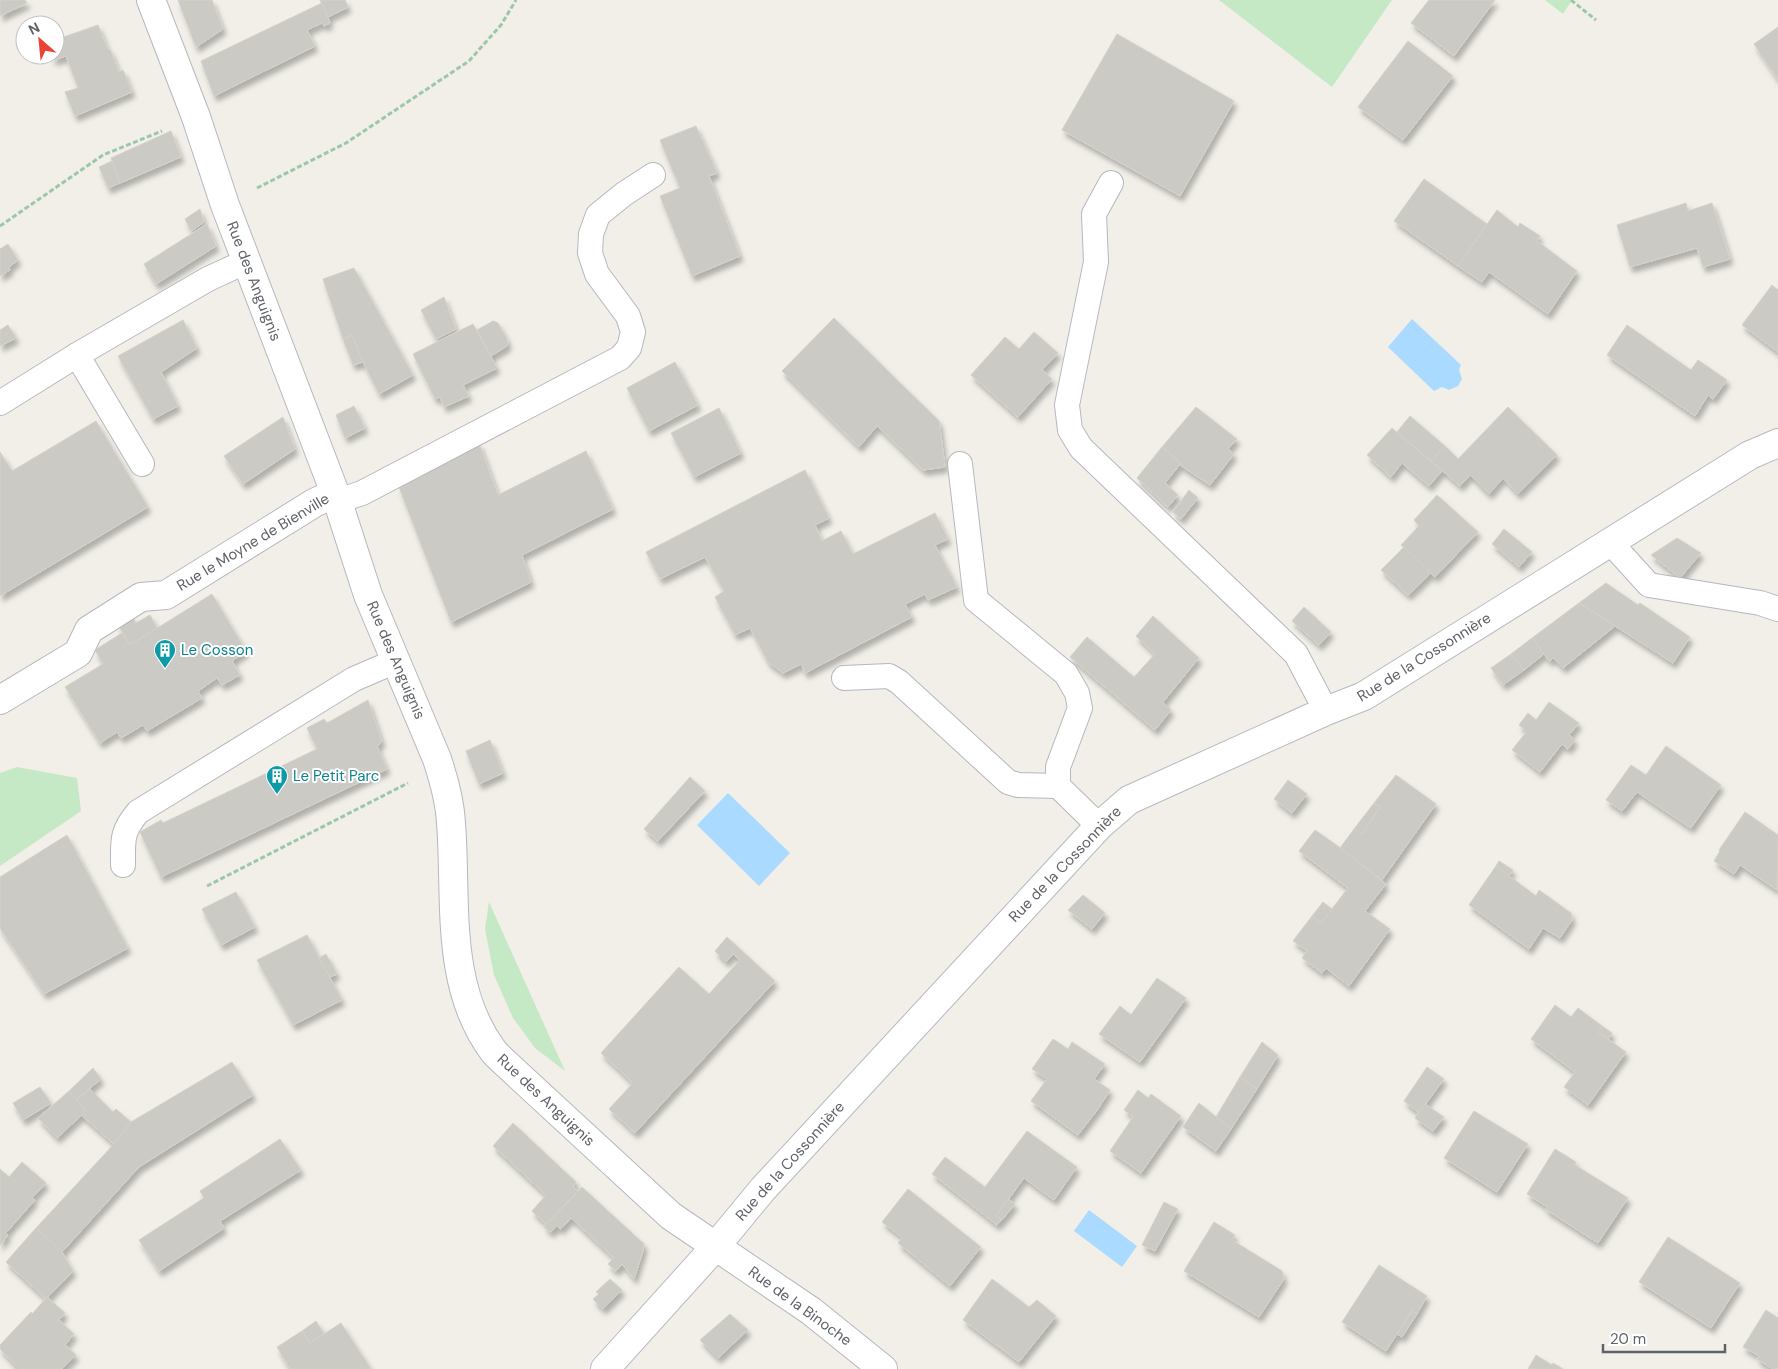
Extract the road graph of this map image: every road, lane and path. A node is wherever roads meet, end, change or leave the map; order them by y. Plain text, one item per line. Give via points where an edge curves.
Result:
1 (152, 0) edge
2 (516, 0) edge
3 (1571, 0) edge
4 (1596, 20) dead end
5 (164, 130) dead end
6 (653, 175) dead end
7 (1111, 182) dead end
8 (226, 205) junction
9 (0, 226) edge
10 (247, 261) junction
11 (78, 355) junction
12 (0, 403) edge
13 (1778, 443) edge
14 (142, 464) dead end
15 (960, 464) dead end
16 (336, 497) junction
17 (1610, 542) junction
18 (1778, 609) edge
19 (396, 661) junction
20 (844, 678) dead end
21 (0, 700) edge
22 (1326, 711) junction
23 (409, 783) dead end
24 (1058, 786) junction
25 (1099, 826) junction
26 (122, 865) dead end
27 (207, 886) dead end
28 (716, 1246) junction
29 (605, 1369) edge
30 (883, 1369) edge

1 - 8 street, Rue des Anguignis
2 - 8 path via 501,25 469,61 346,143
3 - 4 path
5 - 9 path via 102,156
6 - 16 lane via 598,215 592,234 590,253 597,274 628,316 633,332 629,348 620,358 362,493
7 - 22 lane via 1094,214 1096,262 1067,405 1070,430 1081,448 1296,654
8 - 10 street, Rue des Anguignis
10 - 11 lane via 208,279
10 - 16 street, Rue des Anguignis
11 - 12 lane
11 - 14 lane
13 - 17 street, Rue de la Cossonnière via 1750,455
15 - 24 lane via 976,600 1066,674 1077,693 1080,708 1058,767
16 - 19 street, Rue des Anguignis via 368,594
16 - 21 street, Rue le Moyne de Bienville via 314,502 166,595 141,597 89,630 78,653
17 - 18 lane via 1649,585 1760,603
17 - 22 street, Rue de la Cossonnière via 1364,696
19 - 26 lane via 354,679 138,812 124,834
19 - 28 street, Rue des Anguignis via 445,784 451,822 454,922 461,980 477,1024 494,1052 523,1080 671,1216
20 - 24 lane via 889,676 1008,782
22 - 25 street, Rue de la Cossonnière via 1129,800
23 - 27 path
24 - 25 lane
25 - 28 street, Rue de la Cossonnière via 763,1189
28 - 29 street, Rue de la Cossonnière
28 - 30 street, Rue de la Binoche via 810,1312

